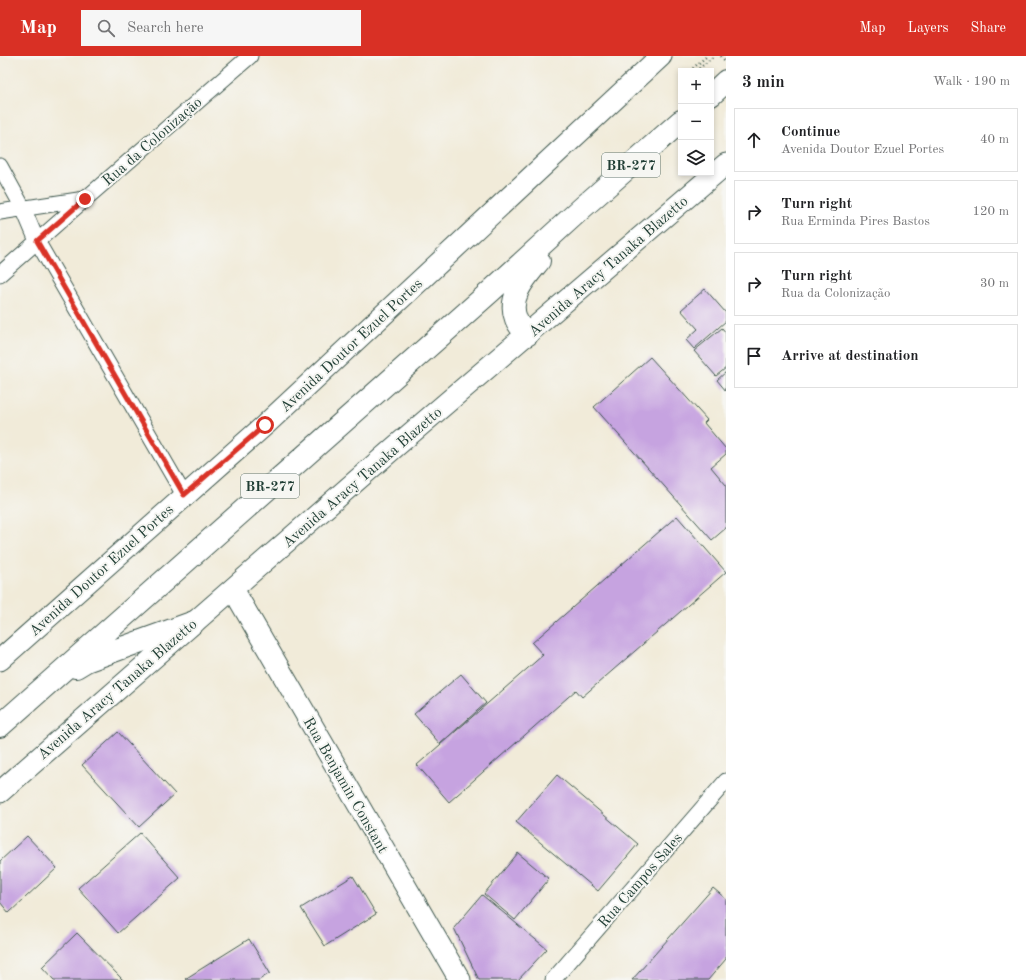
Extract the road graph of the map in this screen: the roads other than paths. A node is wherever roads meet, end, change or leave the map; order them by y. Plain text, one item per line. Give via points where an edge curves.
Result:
1 (250, 56) edge
2 (661, 56) edge
3 (726, 81) edge
4 (714, 92) edge
5 (678, 124) edge
6 (726, 164) edge
7 (0, 166) edge
8 (85, 199) junction
9 (23, 208) junction
10 (582, 208) junction
11 (0, 212) edge
12 (37, 241) junction
13 (0, 274) edge
14 (527, 335) junction
15 (184, 495) junction
16 (232, 589) junction
17 (194, 622) junction
18 (0, 660) edge
19 (48, 682) junction
20 (0, 726) edge
21 (726, 781) edge
22 (0, 792) edge
23 (460, 980) edge
24 (553, 980) edge

1 - 8 street, Rua da Colonização
2 - 15 main road, Avenida Doutor Ezuel Portes / BR-277 via 265,425
3 - 4 highway
5 - 10 highway, BR-277
6 - 14 main road, Avenida Aracy Tanaka Blazetto
7 - 9 street
8 - 9 street
8 - 12 street, Rua da Colonização
9 - 11 street
9 - 12 street
10 - 14 highway via 523,281 516,294 516,319
10 - 19 highway, BR-277
12 - 13 street, Rua da Colonização
12 - 15 street
14 - 16 main road, Avenida Aracy Tanaka Blazetto
15 - 18 main road, Avenida Doutor Ezuel Portes / BR-277
16 - 17 main road, Avenida Aracy Tanaka Blazetto
16 - 23 main road, Rua Benjamin Constant
17 - 19 highway via 86,661
17 - 22 main road, Avenida Aracy Tanaka Blazetto
19 - 20 highway, BR-277
21 - 24 street, Rua Campos Sales

